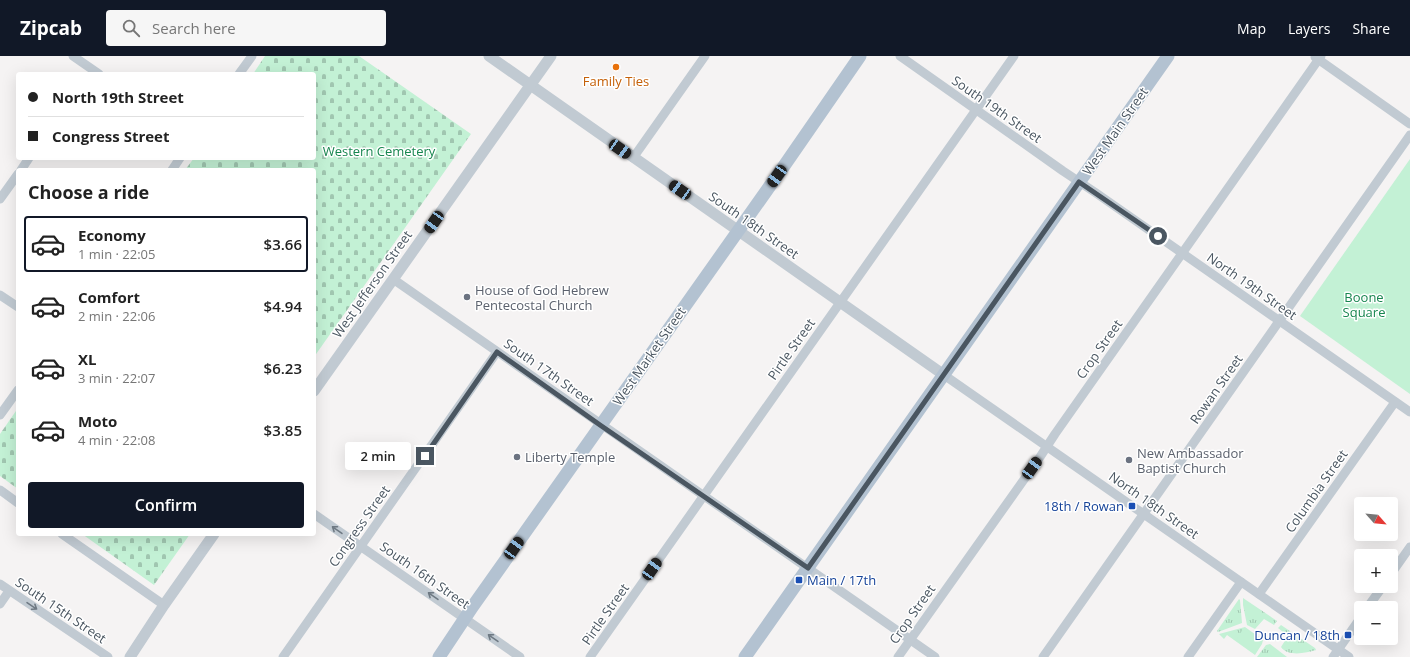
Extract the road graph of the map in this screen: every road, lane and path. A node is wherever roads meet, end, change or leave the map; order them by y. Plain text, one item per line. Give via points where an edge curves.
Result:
1 (73, 56) edge
2 (252, 56) edge
3 (489, 56) edge
4 (551, 56) edge
5 (705, 56) edge
6 (860, 56) edge
7 (900, 56) edge
8 (1014, 56) edge
9 (1168, 56) edge
10 (1318, 57) edge
11 (93, 72) edge
12 (240, 72) edge
13 (530, 86) junction
14 (976, 110) junction
15 (1410, 124) edge
16 (1410, 135) edge
17 (633, 158) junction
18 (16, 177) edge
19 (1079, 182) junction
20 (0, 200) edge
21 (738, 231) junction
22 (1183, 253) junction
23 (393, 279) junction
24 (0, 295) edge
25 (840, 302) junction
26 (16, 306) edge
27 (1280, 321) junction
28 (497, 352) junction
29 (944, 375) junction
30 (316, 389) edge
31 (16, 393) edge
32 (1395, 402) junction
33 (1410, 412) edge
34 (0, 415) edge
35 (600, 425) junction
36 (1047, 447) junction
37 (0, 490) edge
38 (704, 496) junction
39 (16, 502) edge
40 (1144, 514) junction
41 (316, 515) edge
42 (65, 536) edge
43 (213, 536) edge
44 (361, 546) junction
45 (1410, 547) edge
46 (1398, 564) edge
47 (808, 568) junction
48 (1241, 582) junction
49 (0, 584) edge
50 (9, 591) junction
51 (1259, 594) junction
52 (0, 604) edge
53 (164, 605) junction
54 (465, 619) junction
55 (1354, 627) edge
56 (910, 640) junction
57 (1336, 653) edge
58 (108, 657) edge
59 (130, 657) edge
60 (282, 657) edge
61 (440, 657) edge
62 (520, 657) edge
63 (590, 657) edge
64 (745, 657) edge
65 (898, 657) edge
66 (935, 657) edge
67 (1043, 657) edge
68 (1188, 657) edge
69 (1349, 657) edge

1 - 11 street
2 - 12 street
3 - 13 street, South 18th Street
4 - 13 street, West Jefferson Street
5 - 17 street
6 - 21 main road, West Market Street
7 - 14 street, South 19th Street
8 - 14 street, Pirtle Street
9 - 19 main road, West Main Street
10 - 15 street
10 - 22 street, Crop Street
13 - 17 street, South 18th Street
13 - 23 street, West Jefferson Street
14 - 19 street, South 19th Street
14 - 25 street, Pirtle Street
16 - 27 street, Rowan Street
17 - 21 street, South 18th Street
18 - 20 street
19 - 22 street, North 19th Street
19 - 29 main road, West Main Street
21 - 25 street, South 18th Street
21 - 35 main road, West Market Street
22 - 27 street, North 19th Street
22 - 36 street, Crop Street
23 - 28 street, South 17th Street
23 - 30 street, West Jefferson Street
24 - 26 street
25 - 29 street, South 18th Street
25 - 38 street, Pirtle Street
27 - 32 street, North 19th Street
27 - 40 street, Rowan Street
28 - 35 street, South 17th Street
28 - 44 street, Congress Street
29 - 36 street, North 18th Street
29 - 47 main road, West Main Street
31 - 34 street
32 - 33 street, North 19th Street
32 - 51 street, Columbia Street
35 - 38 street, South 17th Street
35 - 54 main road, West Market Street
36 - 40 street, North 18th Street
36 - 56 street, Crop Street
37 - 39 street
38 - 47 street, South 17th Street
38 - 63 street, Pirtle Street
40 - 48 street, North 18th Street
40 - 67 street, Rowan Street
44 -> 41 street, South 16th Street
42 - 53 street
43 - 53 street
54 -> 44 street, South 16th Street
44 - 60 street, Congress Street
45 - 46 street
47 - 56 street, South 17th Street
47 - 64 main road, West Main Street
48 - 51 street, North 18th Street
48 - 68 street
49 - 50 street, South 15th Street
50 - 52 street
50 -> 58 street, South 15th Street
51 - 57 street, North 18th Street
53 - 59 street
54 - 61 main road, West Market Street
62 -> 54 street, South 16th Street
55 - 57 street
56 - 65 street, Crop Street
56 - 66 street, South 17th Street
57 - 69 street, North 18th Street

